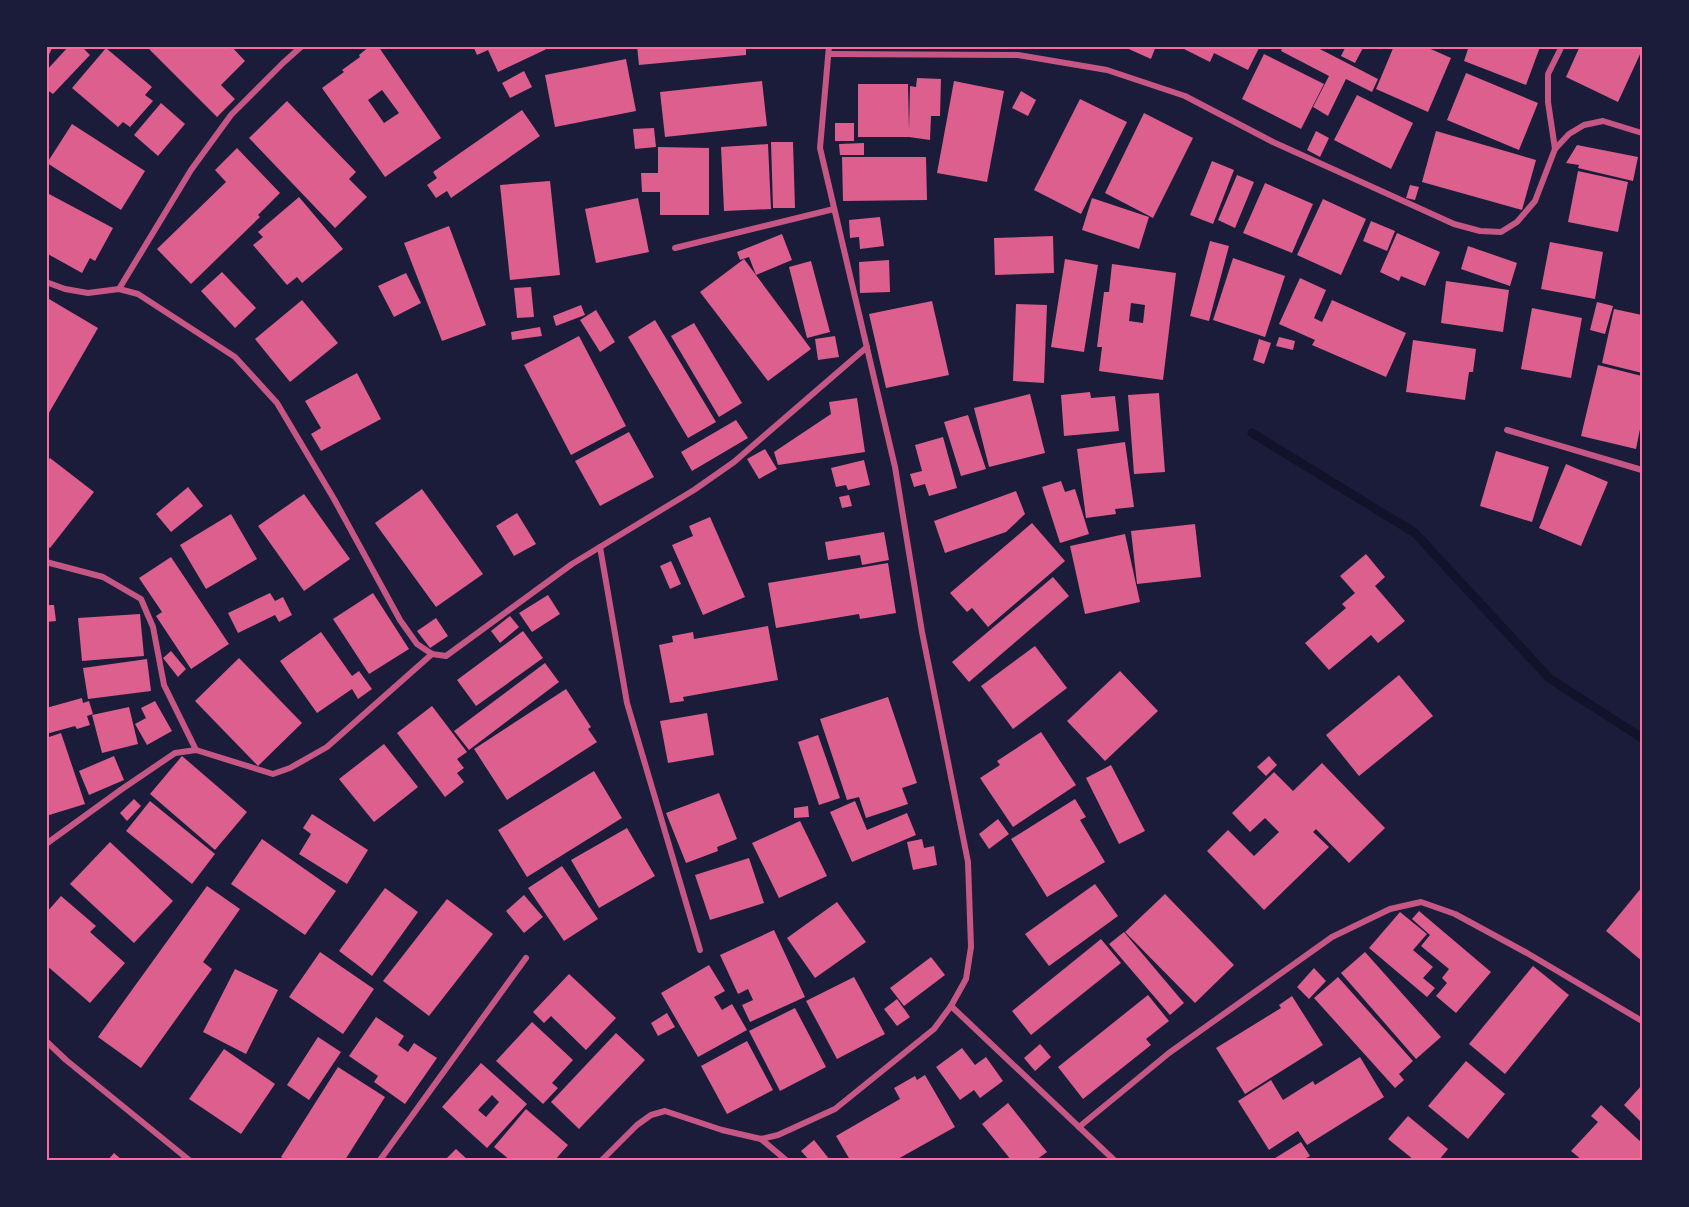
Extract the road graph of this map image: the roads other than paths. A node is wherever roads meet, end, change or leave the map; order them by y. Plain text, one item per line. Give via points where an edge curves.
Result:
1 (302, 46) edge
2 (829, 46) edge
3 (1562, 46) edge
4 (828, 54) junction
5 (1642, 133) edge
6 (1555, 149) junction
7 (834, 209) junction
8 (675, 248) dead end
9 (46, 282) edge
10 (120, 289) junction
11 (867, 347) junction
12 (1508, 430) dead end
13 (1642, 470) edge
14 (600, 548) junction
15 (46, 562) edge
16 (432, 654) junction
17 (196, 750) junction
18 (46, 844) edge
19 (700, 950) dead end
20 (526, 958) dead end
21 (951, 1006) junction
22 (1642, 1022) edge
23 (46, 1041) edge
24 (1079, 1127) junction
25 (761, 1139) junction
26 (189, 1161) edge
27 (380, 1161) edge
28 (602, 1161) edge
29 (786, 1161) edge
30 (1114, 1161) edge

1 - 10 street via 231,115 191,170
2 - 4 street
3 - 6 street via 1548,74
4 - 6 street via 1018,55 1107,70 1185,96 1274,142 1454,224 1480,231 1501,232 1517,222 1535,201
4 - 7 street via 820,148
5 - 6 street via 1603,121 1584,125
7 - 8 street
7 - 11 street
9 - 10 street via 88,293
10 - 16 street via 138,294 235,357 277,403 400,620 417,644
11 - 14 street via 734,462
11 - 21 street via 895,467 922,632 968,862 971,946 966,979
12 - 13 street
14 - 16 street via 446,656
14 - 19 street via 627,703
15 - 17 street via 102,577 141,599 153,627 164,685
16 - 17 street via 327,747 290,768 273,774
17 - 18 street via 175,753
20 - 27 street
21 - 24 street
21 - 25 street via 934,1029 835,1109 778,1136
22 - 24 street via 1496,936 1455,914 1421,902 1390,909 1332,937 1169,1053
23 - 26 street
24 - 30 street
25 - 28 street via 665,1111 637,1125
25 - 29 street

